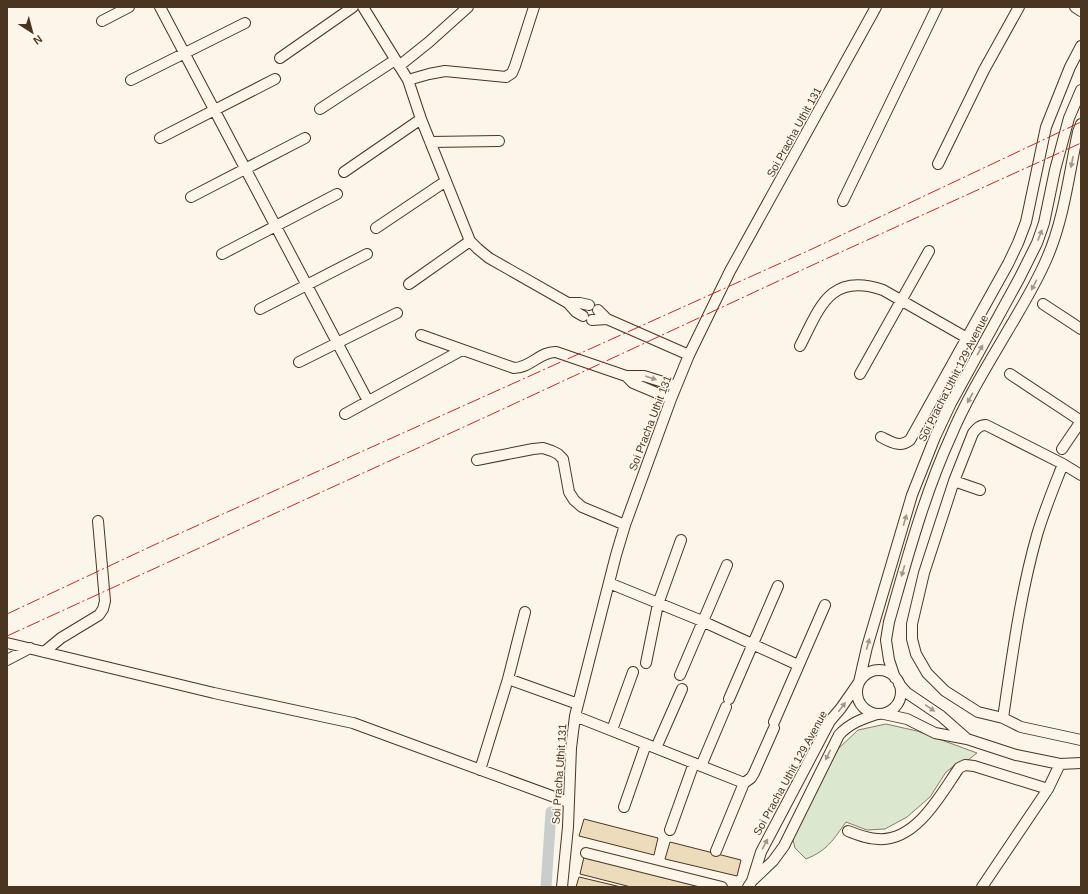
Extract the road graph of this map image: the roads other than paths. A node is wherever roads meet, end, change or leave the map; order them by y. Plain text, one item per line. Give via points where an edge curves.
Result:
1 (129, 7) edge
2 (160, 7) edge
3 (353, 7) edge
4 (363, 7) edge
5 (468, 7) edge
6 (534, 7) edge
7 (876, 7) edge
8 (937, 7) edge
9 (1019, 7) edge
10 (1075, 7) edge
11 (1081, 11) edge
12 (102, 21) dead end
13 (245, 23) dead end
14 (1081, 46) edge
15 (184, 53) junction
16 (280, 58) dead end
17 (397, 63) junction
18 (131, 80) dead end
19 (275, 80) dead end
20 (408, 80) junction
21 (1081, 90) edge
22 (320, 109) dead end
23 (214, 110) junction
24 (421, 119) junction
25 (1081, 124) edge
26 (160, 138) dead end
27 (305, 138) dead end
28 (430, 142) junction
29 (499, 142) dead end
30 (938, 164) dead end
31 (245, 169) junction
32 (344, 172) dead end
33 (446, 182) junction
34 (337, 194) dead end
35 (191, 197) dead end
36 (843, 201) dead end
37 (275, 227) junction
38 (376, 228) dead end
39 (470, 241) junction
40 (929, 251) dead end
41 (222, 254) dead end
42 (367, 254) dead end
43 (408, 284) dead end
44 (306, 286) junction
45 (901, 300) junction
46 (568, 303) junction
47 (1042, 304) dead end
48 (260, 309) dead end
49 (397, 313) dead end
50 (607, 319) junction
51 (1081, 329) edge
52 (989, 334) junction
53 (421, 335) dead end
54 (967, 338) junction
55 (1002, 340) junction
56 (337, 343) junction
57 (800, 346) dead end
58 (462, 350) junction
59 (689, 355) junction
60 (300, 362) dead end
61 (860, 374) dead end
62 (1010, 374) dead end
63 (626, 376) junction
64 (676, 386) junction
65 (671, 399) junction
66 (368, 401) junction
67 (345, 414) dead end
68 (881, 437) dead end
69 (1062, 449) dead end
70 (477, 460) dead end
71 (1063, 464) junction
72 (1081, 475) edge
73 (954, 481) junction
74 (980, 490) dead end
75 (98, 521) dead end
76 (625, 525) junction
77 (681, 540) dead end
78 (727, 566) dead end
79 (609, 583) junction
80 (778, 586) dead end
81 (658, 604) junction
82 (825, 605) dead end
83 (525, 612) dead end
84 (702, 621) junction
85 (7, 643) edge
86 (753, 644) junction
87 (30, 648) junction
88 (44, 652) junction
89 (7, 660) edge
90 (646, 663) dead end
91 (798, 665) junction
92 (633, 672) dead end
93 (680, 675) dead end
94 (508, 679) junction
95 (897, 681) junction
96 (859, 682) junction
97 (682, 689) dead end
98 (578, 704) junction
99 (881, 714) junction
100 (575, 716) junction
101 (1003, 718) junction
102 (612, 730) junction
103 (967, 740) junction
104 (1081, 740) edge
105 (646, 744) junction
106 (656, 748) junction
107 (1081, 763) edge
108 (697, 764) junction
109 (1060, 764) junction
110 (480, 770) junction
111 (744, 783) junction
112 (1048, 789) junction
113 (568, 802) junction
114 (624, 807) dead end
115 (670, 830) dead end
116 (848, 831) dead end
117 (716, 851) dead end
118 (586, 853) dead end
119 (750, 884) edge
120 (562, 887) edge
121 (722, 887) edge
122 (982, 887) edge

1 - 12 street
2 - 15 street
3 - 16 street
4 - 17 street
5 - 17 street via 429,42
6 - 20 street via 515,66 512,73 506,77 445,71
7 - 59 street, Soi Pracha Uthit 131 via 730,271
8 - 36 street
9 - 30 street via 984,70
10 - 11 street
13 - 15 street
14 - 54 street via 1046,126 1026,222 1008,264
15 - 18 street
15 - 23 street
17 - 20 street
17 - 22 street
19 - 23 street
20 - 24 street
52 -> 21 street, Soi Pracha Uthit 129 Avenue via 1037,243 1044,223 1062,140
23 - 26 street
23 - 31 street
24 - 28 street
24 - 32 street
25 -> 55 street, Soi Pracha Uthit 129 Avenue via 1064,203 1048,258
27 - 31 street
28 - 29 street
28 - 33 street
31 - 35 street
31 - 37 street
33 - 38 street
33 - 39 street
34 - 37 street
37 - 41 street
37 - 44 street
39 - 43 street
39 - 46 street via 489,258
40 - 45 street
42 - 44 street
44 - 48 street
44 - 56 street
45 - 54 street
45 - 57 street via 871,286 848,286 838,290 827,297 821,305
45 - 61 street
46 - 50 street via 580,302 594,308
46 - 50 street via 576,312 588,318
47 - 51 street
49 - 56 street
50 - 59 street
52 - 55 street
96 -> 52 street, Soi Pracha Uthit 129 Avenue via 874,621 923,465 951,403
53 - 58 street
54 - 68 street via 910,440 901,445
55 -> 95 street, Soi Pracha Uthit 129 Avenue via 951,434 924,501 886,640 889,660
56 - 60 street
56 - 66 street
58 - 63 street via 514,368 521,368 550,351
58 - 66 street
59 - 64 street, Soi Pracha Uthit 131
62 - 69 street via 1081,421
63 -> 64 street via 644,376
63 - 65 street via 633,383
64 - 65 street, Soi Pracha Uthit 131
65 - 76 street, Soi Pracha Uthit 131
66 - 67 street
70 - 76 street via 533,449 543,448 552,451 563,459 569,492 574,500 582,507
71 - 72 street
71 - 73 street via 982,425 973,433
71 - 101 street via 1039,530 1026,580
73 - 74 street
73 - 101 street via 924,573 912,624 912,639 916,654 927,673 944,691 978,712
75 - 88 street via 103,609 99,615
76 - 79 street, Soi Pracha Uthit 131
77 - 81 street
78 - 84 street
79 - 81 street
79 - 98 street, Soi Pracha Uthit 131
80 - 86 street
81 - 84 street
81 - 90 street
82 - 91 street
83 - 94 street
84 - 86 street
84 - 93 street
85 - 87 street
86 - 91 street
86 - 108 street via 728,703
87 - 88 street
87 - 89 street
88 - 110 street via 353,723
91 - 111 street via 754,773
92 - 102 street
94 - 98 street
94 - 110 street
95 - 96 street, Soi Pracha Uthit 129 Avenue via 890,673 876,670 863,676
95 - 99 street, Soi Pracha Uthit 129 Avenue via 901,691 900,699 891,710
95 -> 103 street via 907,693 941,716
96 - 99 street, Soi Pracha Uthit 129 Avenue via 859,703 870,713
119 -> 96 street, Soi Pracha Uthit 129 Avenue via 761,852 830,721
97 - 106 street
98 - 100 street, Soi Pracha Uthit 131
99 - 103 street via 907,719 935,733
99 -> 119 street, Soi Pracha Uthit 129 Avenue via 853,723 839,735 784,846
100 - 102 street
100 - 113 street, Soi Pracha Uthit 131 via 570,748
101 - 104 street via 1021,727
102 - 105 street
103 - 109 street via 1016,755
105 - 106 street
105 - 114 street
106 - 108 street
107 - 109 street
108 - 111 street
108 - 115 street
109 - 112 street
110 - 113 street
111 - 117 street
112 - 116 street via 965,765 959,768 936,804 910,829 892,838 879,839
112 - 122 street
113 - 120 street, Soi Pracha Uthit 131
118 - 121 street

